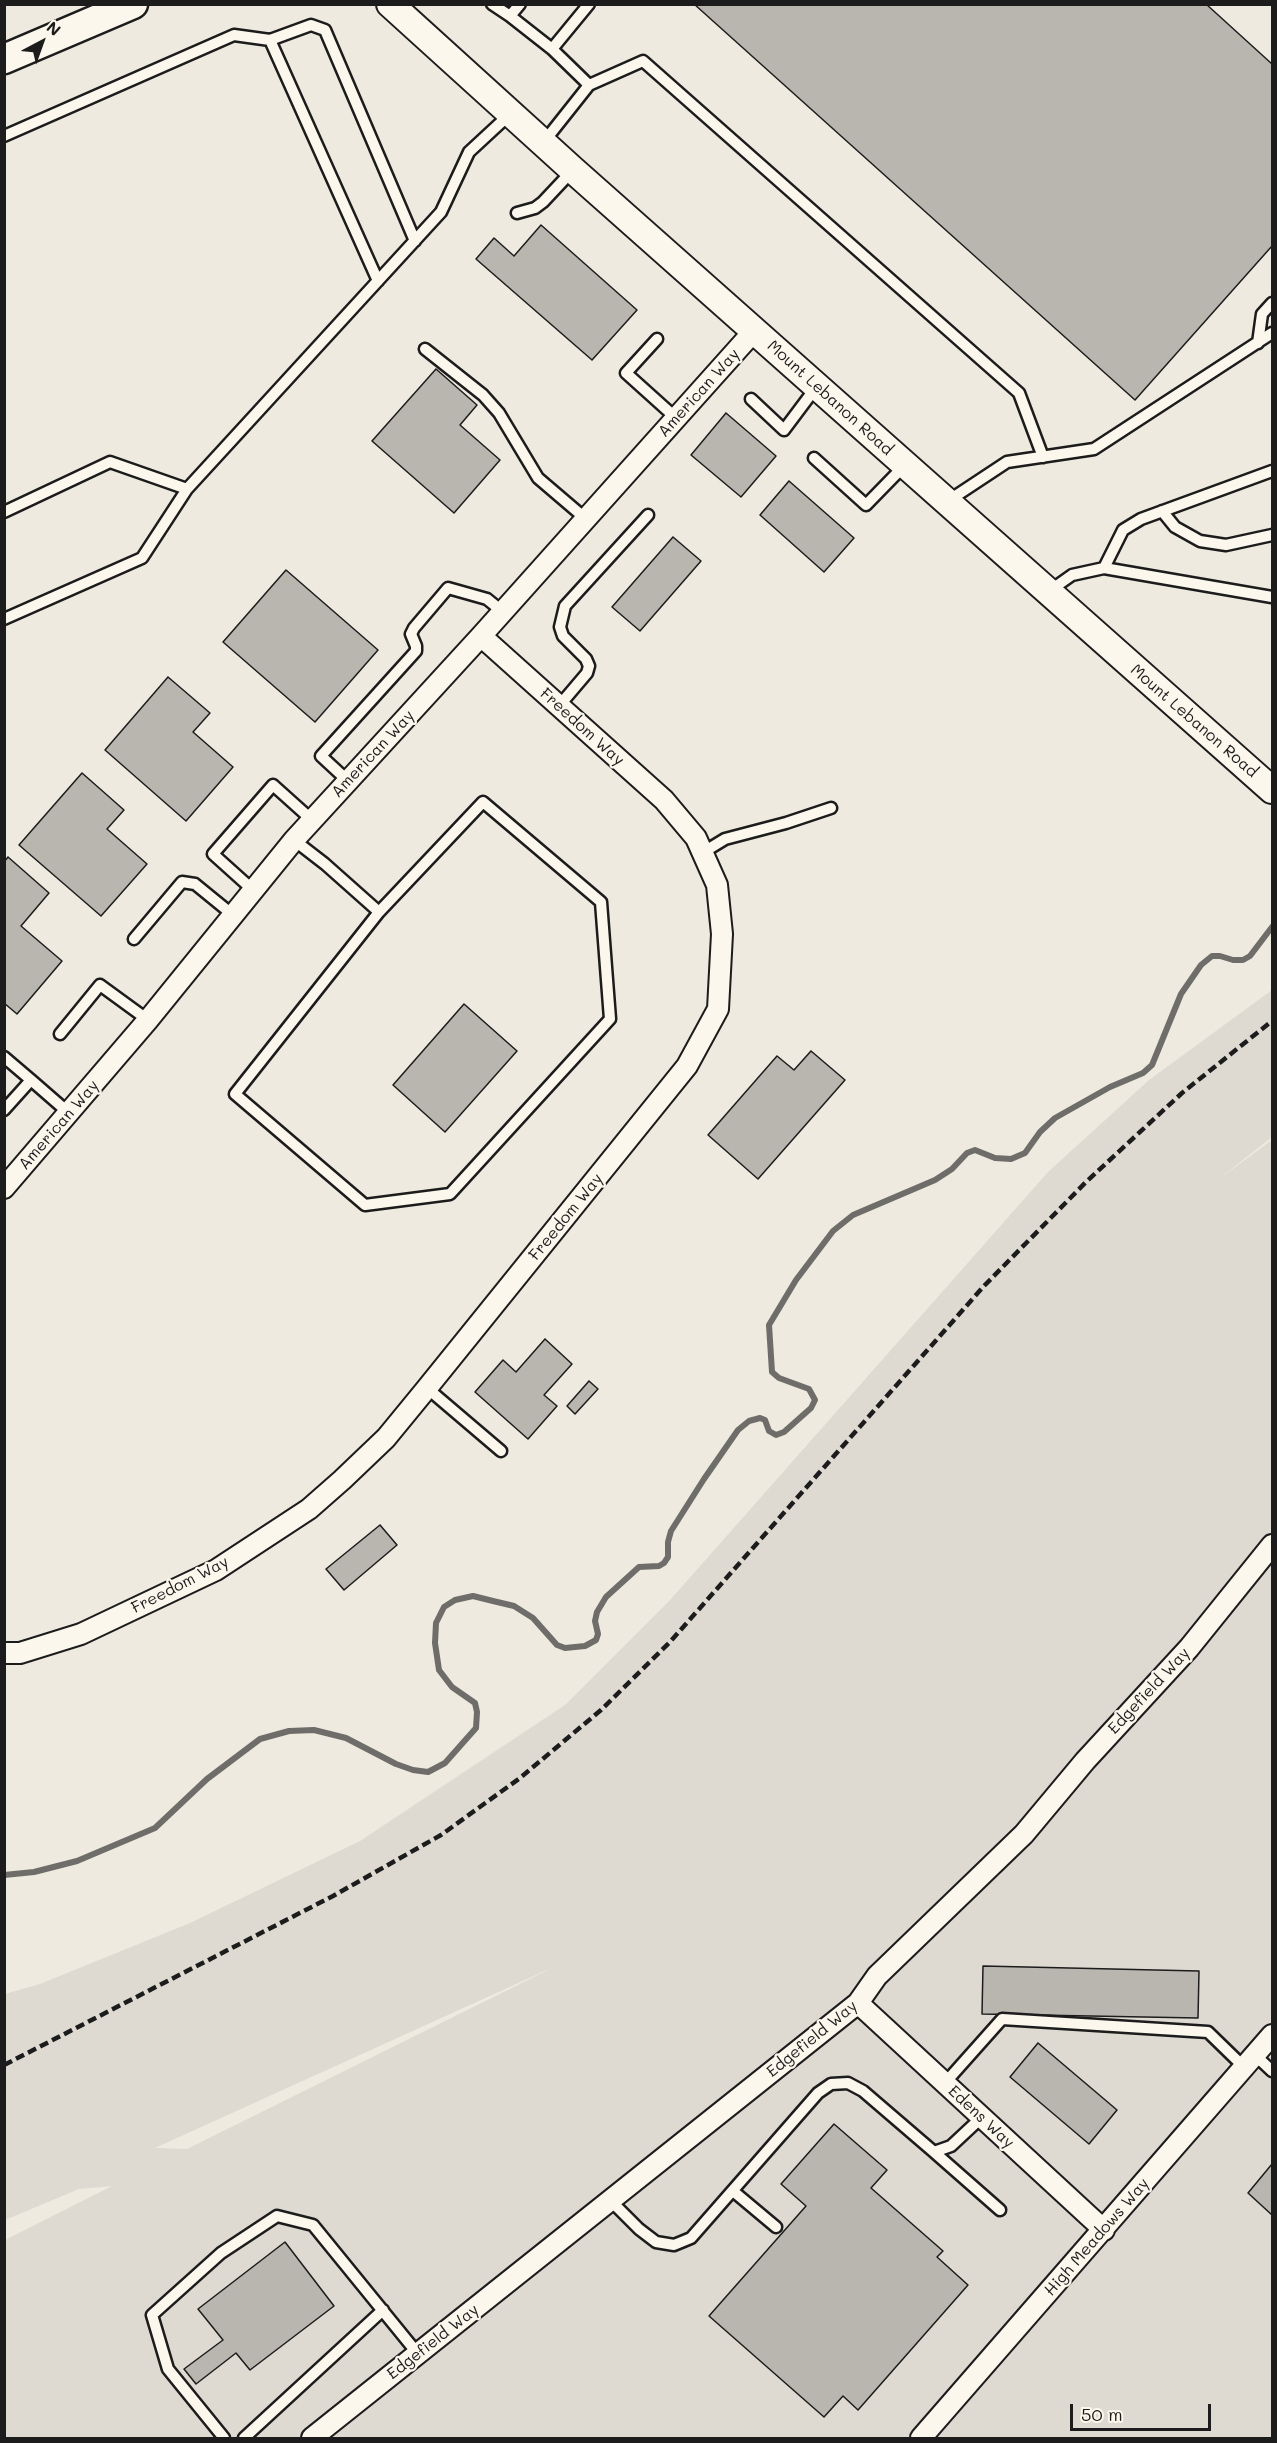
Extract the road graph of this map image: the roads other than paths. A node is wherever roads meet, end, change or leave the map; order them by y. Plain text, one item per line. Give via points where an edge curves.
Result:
1 (133, 4) edge
2 (390, 4) edge
3 (492, 4) edge
4 (520, 4) edge
5 (589, 4) edge
6 (510, 16) junction
7 (270, 40) junction
8 (552, 49) junction
9 (4, 58) edge
10 (589, 85) junction
11 (510, 113) junction
12 (4, 136) edge
13 (543, 143) junction
14 (573, 170) junction
15 (516, 213) dead end
16 (415, 241) junction
17 (378, 281) junction
18 (1272, 303) edge
19 (754, 331) junction
20 (1272, 333) edge
21 (657, 339) dead end
22 (1258, 342) junction
23 (425, 349) dead end
24 (817, 386) junction
25 (751, 399) dead end
26 (676, 418) junction
27 (1043, 457) junction
28 (814, 458) dead end
29 (905, 465) junction
30 (1272, 471) edge
31 (187, 489) junction
32 (947, 502) junction
33 (1162, 511) junction
34 (4, 512) edge
35 (648, 515) dead end
36 (586, 519) junction
37 (1272, 535) edge
38 (1104, 568) junction
39 (1048, 592) junction
40 (1272, 597) edge
41 (503, 612) junction
42 (4, 619) edge
43 (481, 636) junction
44 (559, 706) junction
45 (348, 781) junction
46 (1272, 790) edge
47 (831, 808) dead end
48 (312, 820) junction
49 (294, 840) junction
50 (702, 853) junction
51 (253, 890) junction
52 (379, 912) junction
53 (233, 915) junction
54 (134, 939) dead end
55 (148, 1020) junction
56 (60, 1034) dead end
57 (4, 1057) edge
58 (31, 1080) junction
59 (4, 1110) edge
60 (70, 1114) junction
61 (4, 1188) edge
62 (427, 1388) junction
63 (501, 1451) dead end
64 (1272, 1545) edge
65 (4, 1653) edge
66 (858, 2003) junction
67 (1272, 2035) edge
68 (1250, 2062) junction
69 (1272, 2071) edge
70 (945, 2083) junction
71 (982, 2117) junction
72 (934, 2152) junction
73 (733, 2191) junction
74 (611, 2201) junction
75 (1000, 2211) dead end
76 (776, 2227) dead end
77 (1104, 2230) junction
78 (383, 2310) junction
79 (418, 2354) junction
80 (224, 2439) edge
81 (244, 2439) edge
82 (312, 2439) edge
83 (921, 2439) edge

1 - 9 main road
2 - 11 street, Mount Lebanon Road
3 - 6 lane
4 - 6 lane
5 - 8 lane
6 - 8 lane
7 - 12 lane via 234,35
7 - 16 lane via 311,25 325,30
7 - 17 lane
8 - 10 lane
10 - 13 lane
10 - 27 lane via 643,61 1019,393
11 - 13 street, Mount Lebanon Road
11 - 16 lane via 469,152 441,213
13 - 14 street, Mount Lebanon Road
14 - 15 lane via 543,202
14 - 19 street, Mount Lebanon Road
16 - 17 lane
17 - 31 lane
18 - 22 lane via 1262,314
19 - 24 street, Mount Lebanon Road
19 - 26 street, American Way
20 - 22 lane
21 - 26 lane via 626,373
22 - 27 lane via 1095,449
23 - 36 lane via 483,394 538,478
24 - 25 lane via 784,430
24 - 29 street, Mount Lebanon Road
26 - 36 street, American Way
27 - 32 lane via 1007,462
28 - 29 lane via 866,505
29 - 32 street, Mount Lebanon Road
30 - 33 lane
31 - 34 lane via 110,462
31 - 42 lane via 142,558
32 - 39 street, Mount Lebanon Road
33 - 37 lane via 1175,527 1200,541 1226,545
33 - 38 lane via 1123,530
35 - 44 lane via 565,606 560,627 563,636 589,666
36 - 41 street, American Way
38 - 39 lane via 1072,575
38 - 40 lane
39 - 46 street, Mount Lebanon Road
41 - 43 street, American Way
41 - 45 lane via 487,599 448,588 414,627 411,634 416,651 321,756
43 - 44 street, Freedom Way
43 - 45 street, American Way
44 - 50 street, Freedom Way via 664,800 696,838
45 - 48 street, American Way
47 - 50 lane via 724,839
48 - 49 street, American Way
48 - 51 lane via 273,785 213,854
49 - 51 street, American Way
49 - 52 lane
50 - 62 street, Freedom Way via 717,885 722,934 718,1010 687,1066
51 - 53 street, American Way
52 - 52 lane via 483,801 601,902 610,1018 450,1194 365,1205 235,1094
53 - 54 lane via 195,884 182,882
53 - 55 street, American Way
55 - 56 lane via 100,985
55 - 60 street, American Way
57 - 58 lane
58 - 59 lane
58 - 60 lane
60 - 61 street, American Way
62 - 63 lane
62 - 65 street, Freedom Way via 386,1438 309,1509 216,1570 81,1634 20,1653
64 - 66 street, Edgefield Way via 1189,1648 1024,1834 877,1976
66 - 70 street, Edens Way
66 - 74 street, Edgefield Way
67 - 68 street, High Meadows Way
68 - 69 lane
68 - 70 lane via 1208,2032 1002,2019
68 - 77 street, High Meadows Way
70 - 71 street, Edens Way
71 - 72 lane via 951,2146
71 - 77 street, Edens Way
72 - 73 lane via 863,2091 848,2083 831,2084 818,2093
72 - 75 lane
73 - 74 lane via 691,2238 674,2244 656,2242
73 - 76 lane
74 - 79 street, Edgefield Way
77 - 83 street, High Meadows Way
78 - 79 lane
78 - 80 lane via 313,2225 276,2216 221,2253 152,2314 168,2369
78 - 81 lane
79 - 82 street, Edgefield Way

